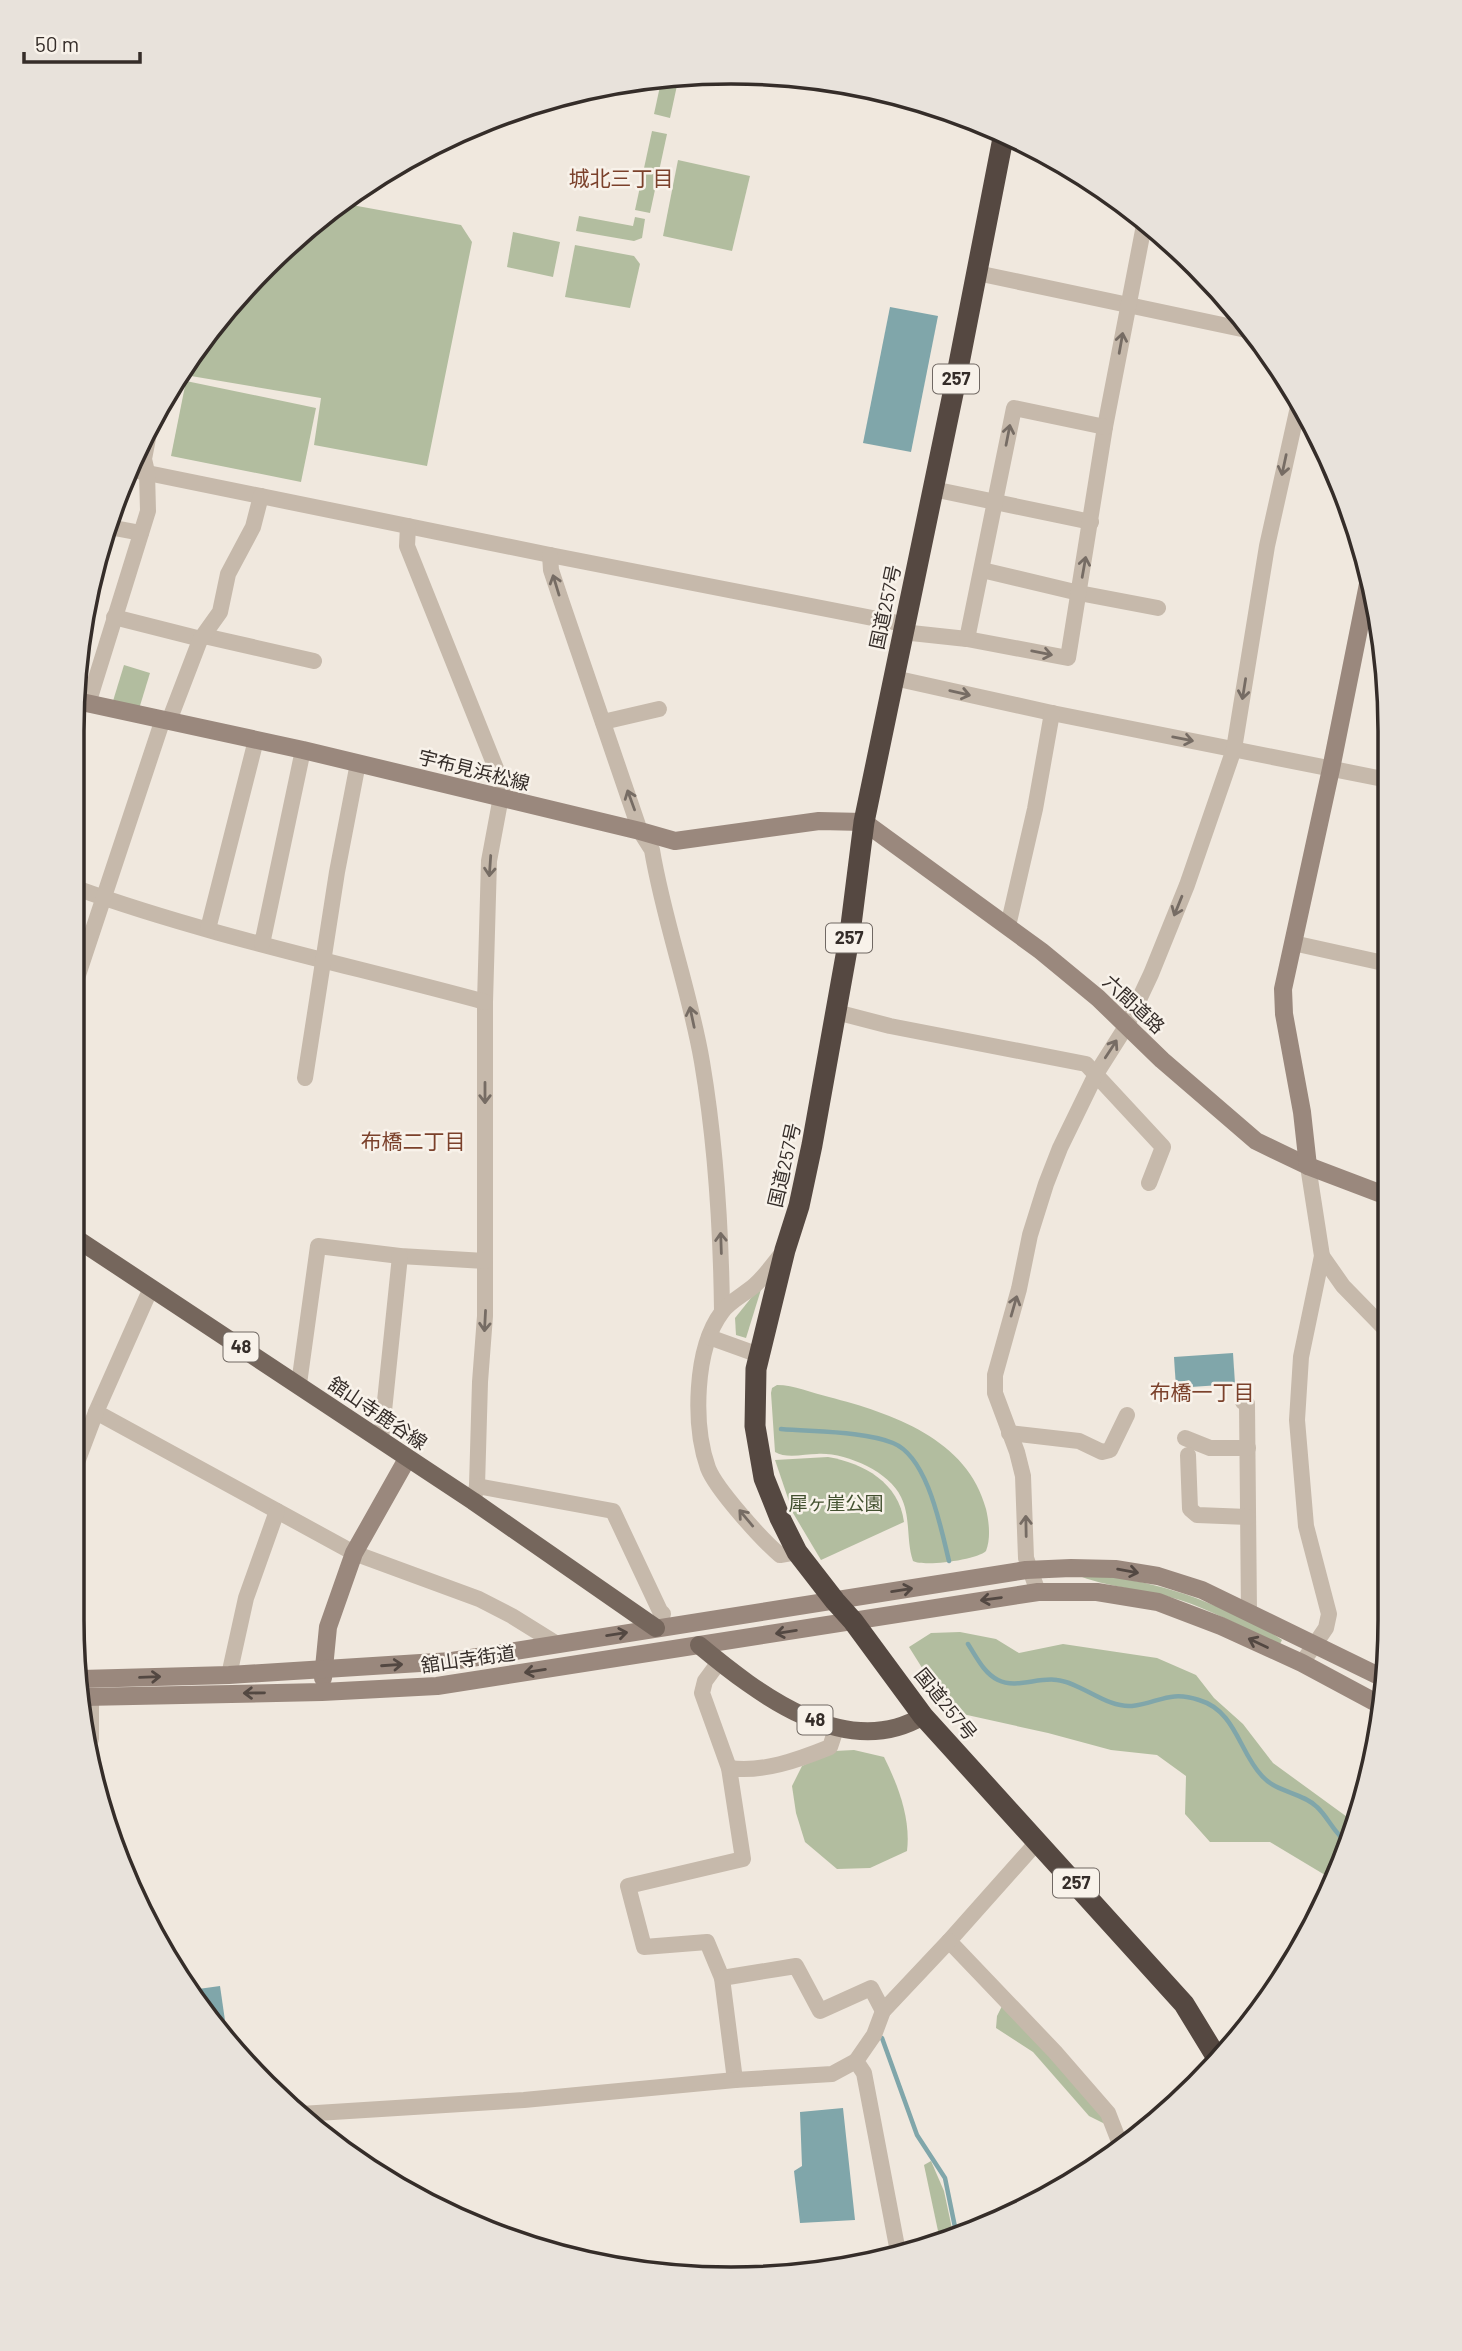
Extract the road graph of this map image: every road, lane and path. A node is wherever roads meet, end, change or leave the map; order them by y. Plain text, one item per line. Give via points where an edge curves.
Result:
1 (1002, 144) edge
2 (1143, 232) edge
3 (977, 273) junction
4 (1128, 305) junction
5 (1237, 328) edge
6 (1296, 417) edge
7 (1105, 427) junction
8 (144, 460) edge
9 (139, 471) edge
10 (147, 472) junction
11 (933, 489) junction
12 (261, 496) junction
13 (995, 502) junction
14 (1091, 522) junction
15 (408, 526) junction
16 (116, 528) edge
17 (141, 533) junction
18 (550, 555) junction
19 (982, 570) junction
20 (1079, 593) junction
21 (1365, 600) edge
22 (1158, 608) dead end
23 (114, 617) junction
24 (902, 628) junction
25 (203, 637) junction
26 (967, 639) junction
27 (314, 661) dead end
28 (894, 678) junction
29 (85, 697) edge
30 (85, 702) edge
31 (659, 709) dead end
32 (1052, 713) junction
33 (166, 720) junction
34 (603, 722) junction
35 (256, 740) junction
36 (1234, 749) junction
37 (303, 750) junction
38 (358, 763) junction
39 (1331, 769) junction
40 (1378, 778) edge
41 (499, 798) junction
42 (864, 822) junction
43 (640, 831) junction
44 (84, 891) edge
45 (103, 898) junction
46 (1008, 926) junction
47 (208, 929) junction
48 (1293, 943) junction
49 (262, 944) junction
50 (84, 956) edge
51 (324, 959) junction
52 (1378, 962) edge
53 (485, 1002) junction
54 (836, 1012) junction
55 (1126, 1025) junction
56 (1096, 1074) junction
57 (305, 1078) dead end
58 (1308, 1166) junction
59 (1149, 1183) dead end
60 (1378, 1193) edge
61 (84, 1244) edge
62 (785, 1250) junction
63 (400, 1256) junction
64 (1322, 1256) junction
65 (485, 1261) junction
66 (151, 1288) junction
67 (722, 1311) junction
68 (1378, 1322) edge
69 (709, 1337) junction
70 (759, 1355) junction
71 (299, 1384) junction
72 (1243, 1402) dead end
73 (96, 1412) junction
74 (1127, 1415) dead end
75 (1009, 1433) junction
76 (1185, 1438) dead end
77 (381, 1440) junction
78 (84, 1444) edge
79 (1248, 1448) junction
80 (1188, 1455) dead end
81 (407, 1459) junction
82 (475, 1494) junction
83 (277, 1511) junction
84 (1248, 1517) junction
85 (797, 1552) junction
86 (354, 1553) junction
87 (1030, 1570) junction
88 (1038, 1592) junction
89 (835, 1601) junction
90 (1249, 1613) junction
91 (660, 1621) junction
92 (853, 1621) junction
93 (557, 1644) junction
94 (1314, 1644) junction
95 (699, 1645) junction
96 (719, 1662) junction
97 (1302, 1663) junction
98 (324, 1669) junction
99 (1376, 1674) edge
100 (229, 1675) junction
101 (87, 1679) edge
102 (322, 1692) junction
103 (89, 1697) edge
104 (1372, 1701) edge
105 (923, 1716) junction
106 (836, 1729) junction
107 (729, 1768) junction
108 (1036, 1840) junction
109 (949, 1941) junction
110 (722, 1978) junction
111 (883, 2011) junction
112 (1213, 2051) edge
113 (856, 2061) junction
114 (734, 2080) junction
115 (313, 2113) edge
116 (1118, 2138) edge
117 (897, 2245) edge

1 - 3 highway, 国道257号 / 257
2 - 4 street
3 - 4 street
3 - 11 highway, 国道257号 / 257
4 - 5 street
7 -> 4 street
6 -> 36 street via 1267,546
13 -> 7 street via 1014,408
7 - 14 street
8 - 10 street
9 - 10 street
10 - 12 street
10 - 17 street via 148,511
11 - 13 street
11 - 24 highway, 国道257号 / 257
12 - 15 street
12 - 25 street via 253,527 228,574 220,612
13 - 14 street
13 - 19 street
20 -> 14 street
15 - 18 street
15 - 41 street via 407,546 503,786
16 - 17 street
17 - 23 street
18 - 24 street
34 -> 18 street via 551,570
19 - 20 street
19 - 26 street
20 - 22 street
26 -> 20 street via 1068,658
21 - 39 street
23 - 25 street
23 - 29 street
24 - 26 street
24 - 28 highway, 国道257号 / 257
25 - 27 street
25 - 33 street
28 -> 32 street
28 - 42 highway, 国道257号 / 257
30 - 33 street, 宇布見浜松線
31 - 34 street
32 -> 36 street
32 - 46 street
33 - 35 street, 宇布見浜松線
33 - 45 street
43 -> 34 street
35 - 37 street, 宇布見浜松線
35 - 47 street
36 - 39 street
36 -> 55 street via 1186,885
37 - 38 street, 宇布見浜松線
37 - 49 street
38 - 41 street, 宇布見浜松線
38 - 51 street
39 - 40 street
39 - 48 street
41 - 43 street, 宇布見浜松線
41 -> 53 street via 489,861
42 - 43 street, 宇布見浜松線 via 819,821 675,841
42 - 46 street, 六間道路
42 - 54 highway, 国道257号 / 257
67 -> 43 street via 717,1172 702,1061 652,850
44 - 45 street
45 - 47 street
45 - 50 street
46 - 55 street, 六間道路
47 - 49 street
48 - 52 street
48 - 58 street via 1283,989 1284,1014
49 - 51 street
51 - 53 street
51 - 57 street
53 -> 65 street
54 - 56 street via 1086,1064
54 - 62 highway, 国道257号 / 257 via 799,1206
56 -> 55 street
55 - 58 street, 六間道路 via 1256,1141
56 - 59 street via 1163,1147
75 -> 56 street via 995,1393 995,1374 1046,1184
58 - 60 street, 六間道路
58 - 64 street
61 - 66 main road, 舘山寺鹿谷線 / 48
62 - 67 street via 757,1284
62 - 70 highway, 国道257号 / 257
63 - 65 street
63 - 71 street via 318,1246
63 - 77 street
64 - 68 street
64 - 94 street via 1301,1357 1297,1420 1306,1525 1329,1614 1326,1628
65 -> 82 street
66 - 71 main road, 舘山寺鹿谷線 / 48
66 - 73 street
67 - 69 street
69 - 70 street
85 -> 69 street via 780,1555 766,1543 709,1471 699,1436 699,1386
70 - 85 highway, 国道257号 / 257 via 755,1426 764,1478
71 - 77 main road, 舘山寺鹿谷線 / 48
72 - 79 street via 1247,1404
73 - 78 street
73 - 83 street
74 - 75 street via 1110,1450 1102,1452 1079,1440
87 -> 75 street via 1024,1483
76 - 79 street via 1210,1448
77 - 81 main road, 舘山寺鹿谷線 / 48
79 - 84 street
80 - 84 street via 1193,1513
81 - 82 main road, 舘山寺鹿谷線 / 48
81 - 86 street
82 - 91 main road, 舘山寺鹿谷線 / 48
82 - 91 street via 613,1511 660,1611
83 - 86 street
83 - 100 street via 246,1598
84 - 90 street
85 - 89 highway, 国道257号 / 257
86 - 93 street via 479,1599
86 - 98 street via 328,1627
87 - 88 street
89 -> 87 street, 舘山寺街道
87 -> 90 street, 舘山寺街道 via 1115,1569 1158,1576 1202,1590
88 -> 92 street, 舘山寺街道
97 -> 88 street, 舘山寺街道 via 1158,1602 1097,1592
89 - 91 street, 舘山寺街道
89 - 92 highway, 国道257号 / 257
90 - 94 street, 舘山寺街道
93 -> 91 street, 舘山寺街道
92 -> 95 street, 舘山寺街道
92 - 105 highway, 国道257号 / 257
98 -> 93 street, 舘山寺街道 via 452,1661
94 - 97 street
94 - 99 street, 舘山寺街道
95 - 96 main road, 48
95 -> 102 street, 舘山寺街道 via 437,1686
96 - 106 main road, 48 via 805,1717
96 - 107 street via 702,1693
97 - 104 street, 舘山寺街道
98 - 100 street, 舘山寺街道
98 - 102 street
101 -> 100 street, 舘山寺街道
102 -> 103 street, 舘山寺街道
105 - 106 main road, 48 via 908,1726 867,1732
105 - 108 highway, 国道257号 / 257
106 - 107 street via 830,1748 800,1759 748,1771
107 - 110 street via 743,1858 628,1886 644,1947 707,1942
108 - 109 street
108 - 112 highway, 国道257号 / 257 via 1184,2004
109 - 111 street
109 - 116 street via 1108,2113
110 - 111 street via 796,1966 820,2011 871,1988
110 - 114 street
111 - 113 street
113 - 114 street via 832,2074
113 - 117 street via 864,2073
114 - 115 street

